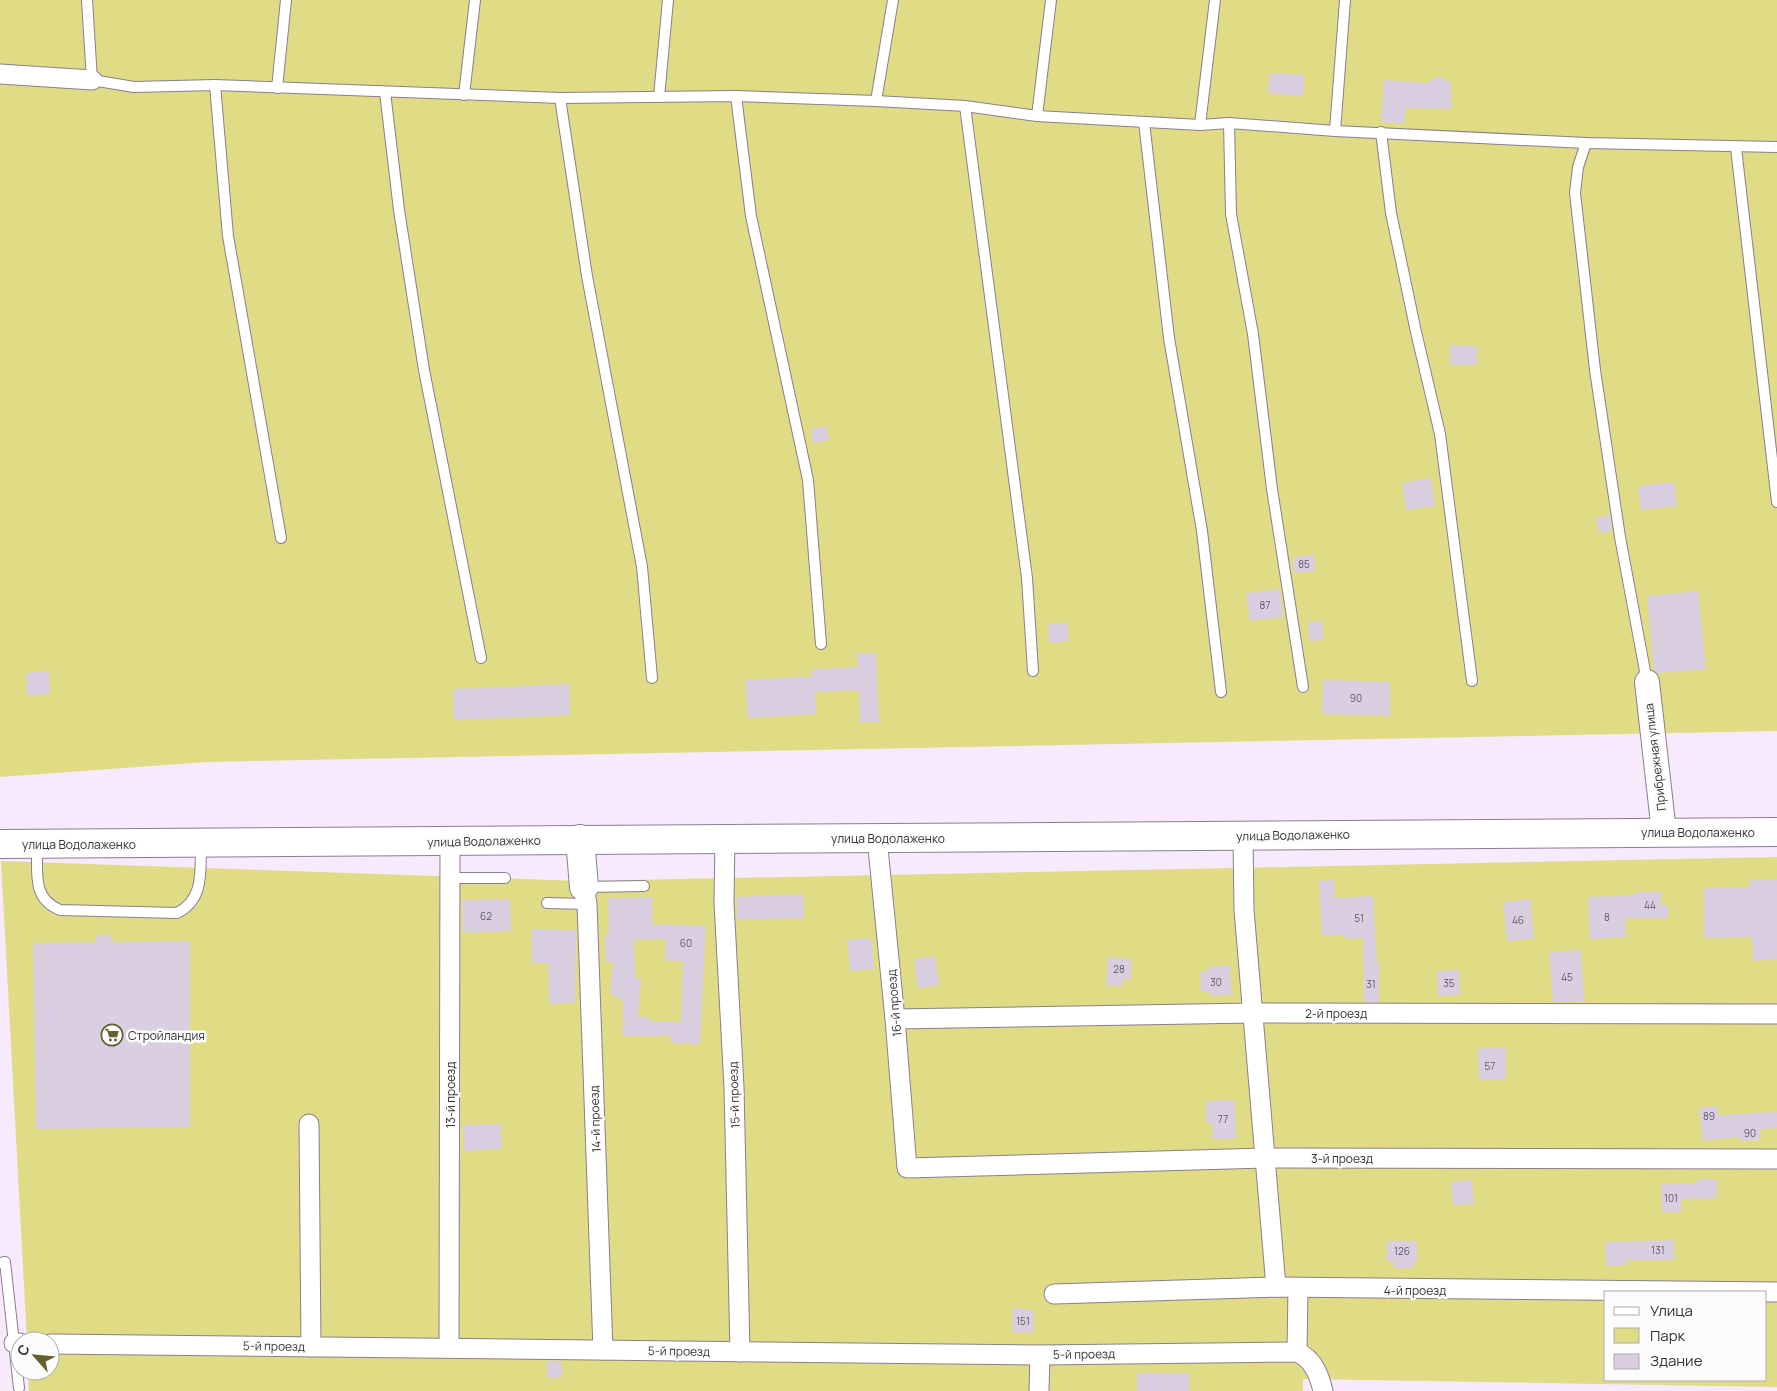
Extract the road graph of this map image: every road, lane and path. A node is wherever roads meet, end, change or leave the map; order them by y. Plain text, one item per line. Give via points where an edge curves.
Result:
1 (87, 0) edge
2 (286, 0) edge
3 (474, 0) edge
4 (668, 0) edge
5 (893, 0) edge
6 (1051, 0) edge
7 (1215, 0) edge
8 (1345, 0) edge
9 (0, 74) edge
10 (92, 80) junction
11 (215, 85) junction
12 (277, 88) junction
13 (385, 92) junction
14 (464, 95) junction
15 (736, 96) junction
16 (659, 97) junction
17 (560, 98) junction
18 (876, 101) junction
19 (965, 106) junction
20 (1037, 116) junction
21 (1144, 122) junction
22 (1229, 123) junction
23 (1200, 125) junction
24 (1334, 131) junction
25 (1381, 132) junction
26 (1586, 143) junction
27 (1777, 147) edge
28 (1736, 148) junction
29 (1777, 502) edge
30 (281, 538) dead end
31 (820, 644) dead end
32 (481, 658) dead end
33 (1033, 671) dead end
34 (652, 678) dead end
35 (1472, 681) dead end
36 (1647, 682) joint
37 (1303, 687) dead end
38 (1221, 692) dead end
39 (1664, 832) junction
40 (1777, 832) edge
41 (1243, 836) junction
42 (725, 838) junction
43 (877, 838) junction
44 (580, 839) junction
45 (450, 841) junction
46 (0, 844) edge
47 (37, 844) junction
48 (201, 844) junction
49 (450, 878) junction
50 (505, 878) dead end
51 (644, 886) dead end
52 (586, 896) junction
53 (547, 903) dead end
54 (1252, 1013) junction
55 (1777, 1014) edge
56 (895, 1019) junction
57 (309, 1124) dead end
58 (1265, 1158) junction
59 (1777, 1158) edge
60 (908, 1168) joint
61 (0, 1263) edge
62 (1276, 1287) junction
63 (1298, 1289) junction
64 (1617, 1291) edge
65 (1054, 1294) dead end
66 (15, 1331) edge
67 (60, 1344) edge
68 (311, 1347) junction
69 (449, 1348) junction
70 (603, 1350) junction
71 (740, 1352) junction
72 (1302, 1354) junction
73 (1040, 1355) junction
74 (1039, 1391) edge
75 (1323, 1391) edge

1 - 10 lane
2 - 12 lane
3 - 14 lane
4 - 16 lane
5 - 18 lane
6 - 20 lane
7 - 23 lane
8 - 24 lane
9 - 10 street
10 - 11 lane via 134,87
11 - 12 lane
11 - 30 lane via 228,236
12 - 13 lane
13 - 14 lane
13 - 32 lane via 399,210 424,370
14 - 17 lane
15 - 16 lane
15 - 18 lane
15 - 31 lane via 751,216 808,480
16 - 17 lane
17 - 34 lane via 587,276 642,568
18 - 19 lane
19 - 20 lane
19 - 33 lane via 1027,578
20 - 21 lane
21 - 23 lane
21 - 38 lane via 1169,338 1202,531
22 - 23 lane
22 - 24 lane
22 - 37 lane via 1231,214 1252,334
24 - 25 lane
25 - 26 lane
25 - 35 lane via 1391,213 1440,434
26 - 28 lane
26 - 36 lane via 1578,166 1575,193 1620,537
27 - 28 lane
28 - 29 lane
36 - 39 street, Прибрежная улица
39 - 40 main road, улица Водолаженко
39 - 41 main road, улица Водолаженко
41 - 43 main road, улица Водолаженко
41 - 54 street via 1244,910
42 - 43 main road, улица Водолаженко
42 - 44 main road, улица Водолаженко
42 - 71 street, 15-й проезд via 724,904 734,1086
43 - 56 street, 16-й проезд
44 - 45 main road, улица Водолаженко
44 - 52 main road
45 - 48 main road, улица Водолаженко
45 - 49 street, 13-й проезд
46 - 47 main road, улица Водолаженко
47 - 48 main road, улица Водолаженко
47 - 48 lane via 38,890 50,905 60,910 177,913 186,908 199,891
49 - 50 lane
49 - 69 street, 13-й проезд
51 - 52 lane
52 - 53 lane
52 - 70 street, 14-й проезд
54 - 55 street, 2-й проезд
54 - 56 street, 2-й проезд
54 - 58 street
56 - 60 street, 16-й проезд
57 - 68 street
58 - 59 street, 3-й проезд
58 - 60 street, 3-й проезд
58 - 62 street
61 - 66 lane via 5,1262
62 - 63 street, 4-й проезд
62 - 65 street, 4-й проезд
63 - 64 street, 4-й проезд
63 - 72 street
67 - 68 street, 5-й проезд
68 - 69 street, 5-й проезд
69 - 70 street, 5-й проезд
70 - 71 street, 5-й проезд
71 - 73 street, 5-й проезд
72 - 73 street, 5-й проезд
72 - 75 street via 1319,1377
73 - 74 street

